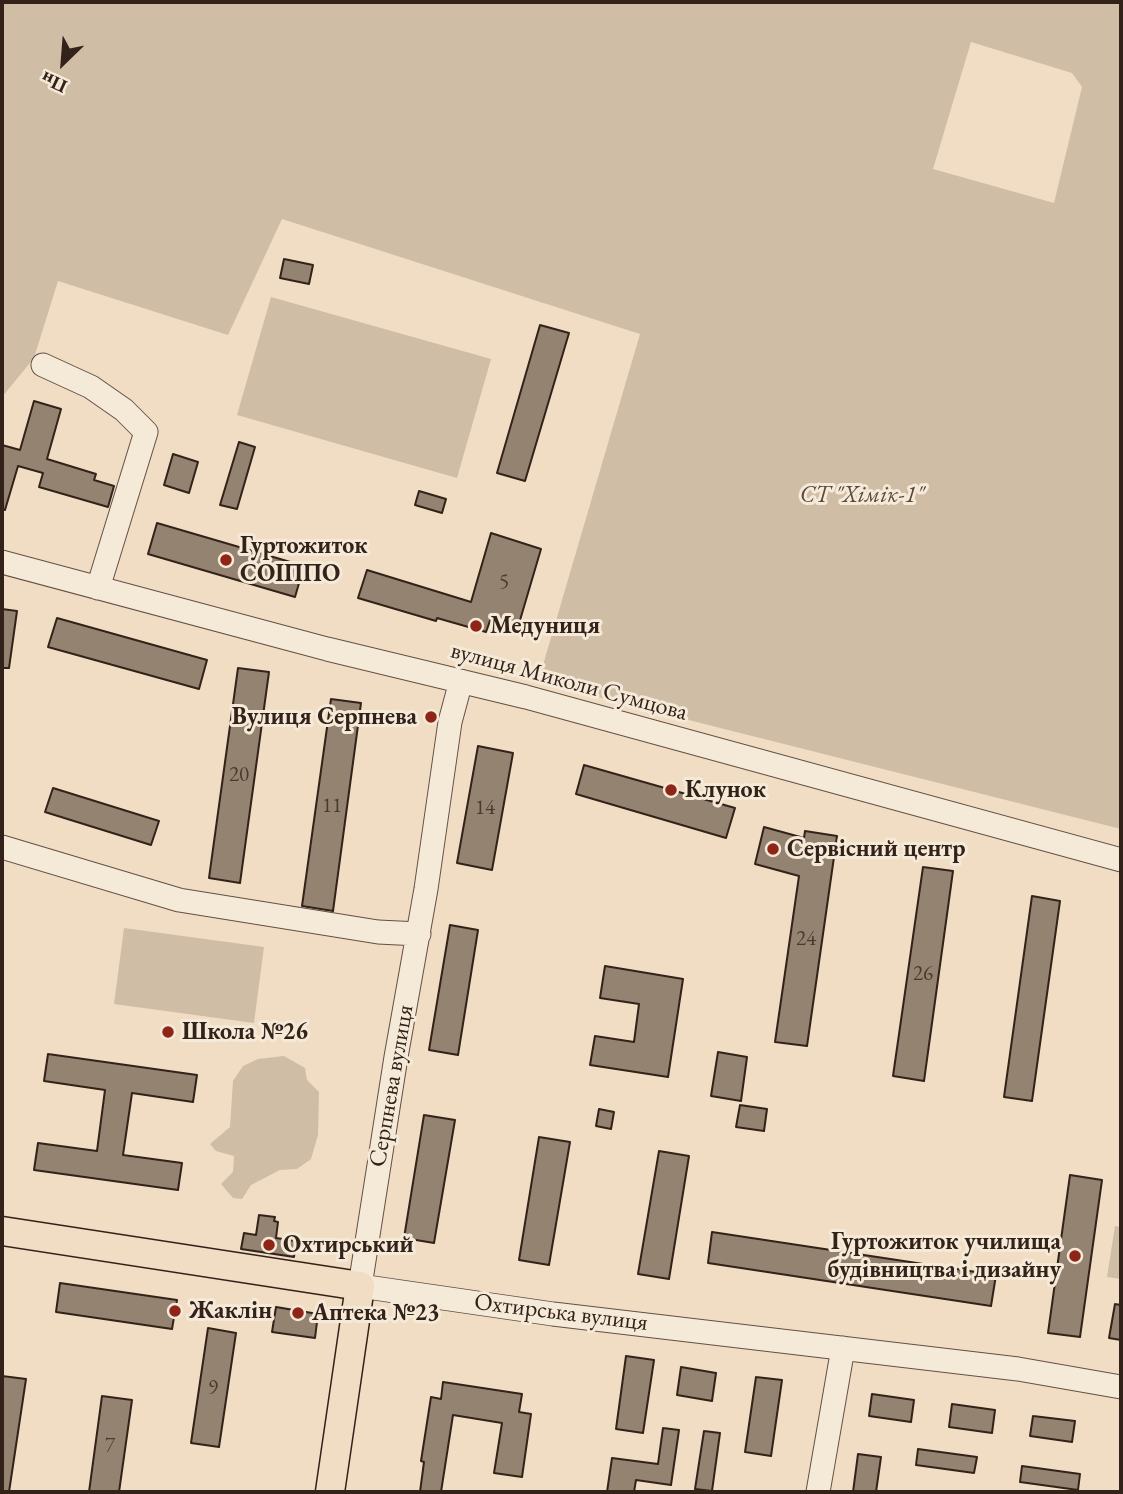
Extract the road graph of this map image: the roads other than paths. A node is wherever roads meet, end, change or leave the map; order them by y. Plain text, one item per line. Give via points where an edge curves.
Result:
1 (43, 365) dead end
2 (2, 562) edge
3 (98, 588) junction
4 (461, 681) junction
5 (2, 847) edge
6 (1121, 860) edge
7 (419, 934) junction
8 (2, 1231) edge
9 (360, 1286) junction
10 (843, 1348) junction
11 (1121, 1387) edge
12 (330, 1492) edge
13 (818, 1492) edge

1 - 3 street via 91,387 146,432
2 - 3 street, вулиця Миколи Сумцова
3 - 4 street, вулиця Миколи Сумцова
4 - 6 street, вулиця Миколи Сумцова
4 - 7 street, Серпнева вулиця via 450,722
5 - 7 street via 179,900 378,932
7 - 9 street, Серпнева вулиця
8 - 9 main road, Охтирська вулиця
9 - 10 street, Охтирська вулиця
9 - 12 main road, Серпнева вулиця
10 - 11 street, Охтирська вулиця via 1018,1369
10 - 13 street

